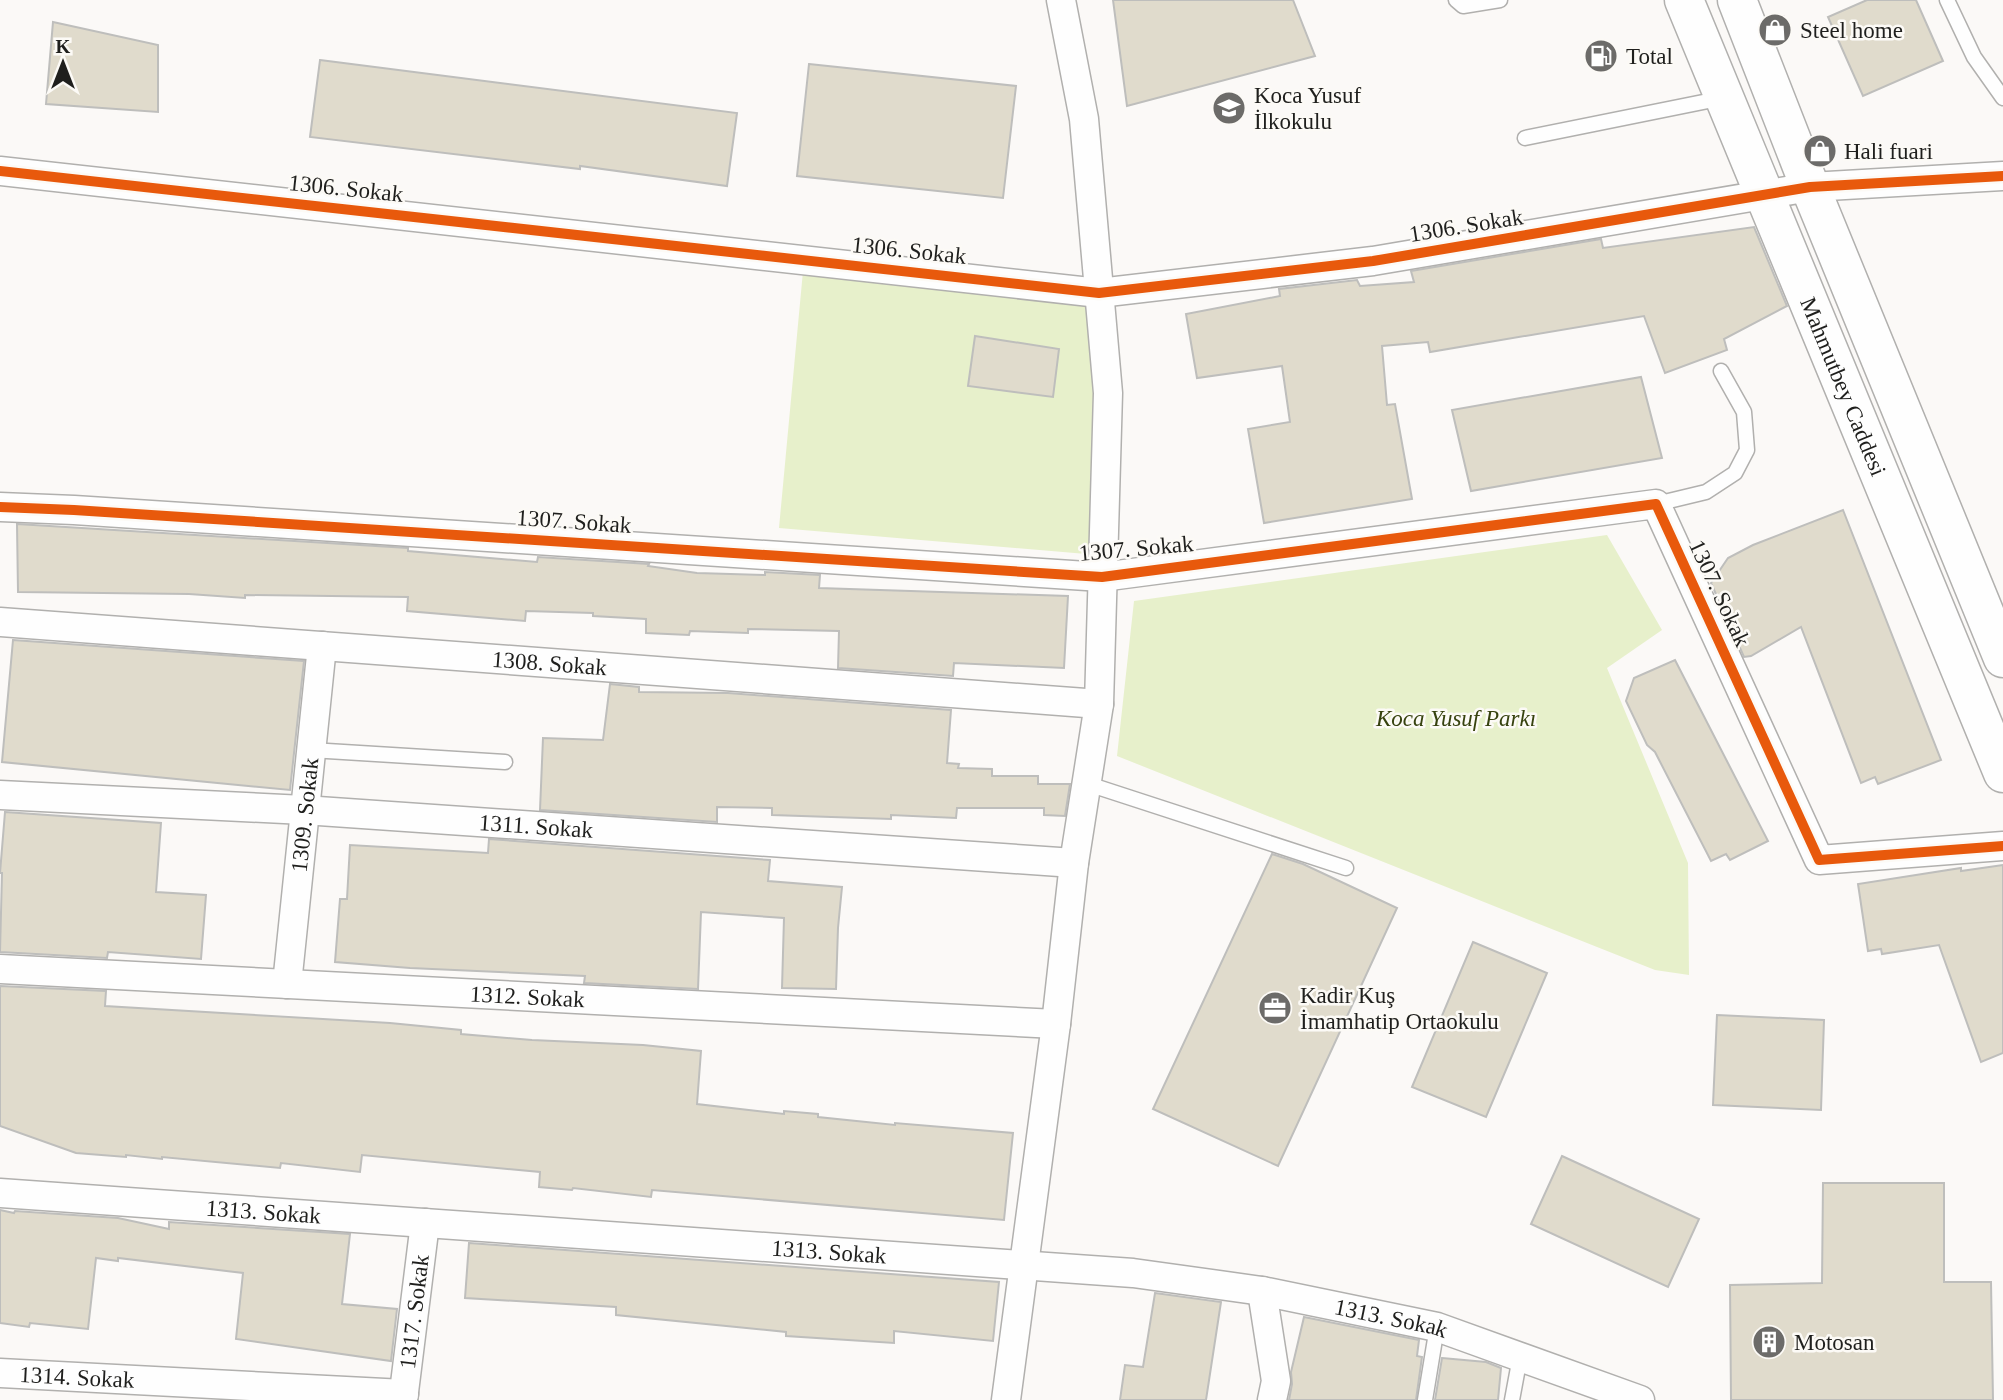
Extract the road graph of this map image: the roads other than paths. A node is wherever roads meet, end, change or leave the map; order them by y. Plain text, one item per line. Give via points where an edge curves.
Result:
1 (1061, 0) edge
2 (1456, 0) edge
3 (1500, 0) edge
4 (1684, 0) edge
5 (1737, 0) edge
6 (1947, 0) edge
7 (1724, 97) junction
8 (2003, 98) edge
9 (1525, 138) dead end
10 (0, 171) edge
11 (2003, 176) edge
12 (1810, 187) junction
13 (1765, 196) junction
14 (1100, 293) junction
15 (1721, 371) dead end
16 (1656, 504) junction
17 (0, 507) edge
18 (1102, 576) junction
19 (0, 622) edge
20 (322, 646) junction
21 (2003, 658) edge
22 (1099, 704) junction
23 (311, 750) junction
24 (505, 762) dead end
25 (2003, 773) edge
26 (1085, 783) junction
27 (0, 795) edge
28 (304, 810) junction
29 (2003, 846) edge
30 (1074, 863) junction
31 (1346, 867) dead end
32 (0, 969) edge
33 (287, 984) junction
34 (1056, 1024) junction
35 (0, 1193) edge
36 (425, 1223) junction
37 (1025, 1265) junction
38 (1262, 1291) junction
39 (1437, 1327) junction
40 (1520, 1357) junction
41 (0, 1373) edge
42 (403, 1397) edge
43 (1006, 1400) edge
44 (1272, 1400) edge
45 (1425, 1400) edge
46 (1513, 1400) edge
47 (1640, 1400) edge

1 - 14 street via 1084,119
2 - 3 lane via 1463,6
4 - 7 main road, Mahmutbey Caddesi
5 - 12 main road, Mahmutbey Caddesi
6 - 8 lane via 1974,57
7 - 9 lane
7 - 13 main road, Mahmutbey Caddesi
10 - 14 street, 1306. Sokak
11 - 12 street, 1306. Sokak
12 - 13 street, 1306. Sokak
12 - 21 main road, Mahmutbey Caddesi
13 - 14 street, 1306. Sokak via 1373,261
13 - 25 main road, Mahmutbey Caddesi
14 - 18 street via 1108,393
15 - 16 lane via 1744,412 1747,450 1735,473 1706,492
16 - 18 street, 1307. Sokak
16 - 29 street, 1307. Sokak via 1819,860
17 - 18 street, 1307. Sokak
18 - 22 street
19 - 20 street, 1308. Sokak
20 - 22 street, 1308. Sokak
20 - 23 street, 1309. Sokak
22 - 26 street
23 - 24 lane
23 - 28 street, 1309. Sokak
26 - 30 street
26 - 31 lane
27 - 28 street, 1311. Sokak
28 - 30 street, 1311. Sokak
28 - 33 street, 1309. Sokak
30 - 34 street
32 - 33 street, 1312. Sokak
33 - 34 street, 1312. Sokak
34 - 37 street
35 - 36 street, 1313. Sokak
36 - 37 street, 1313. Sokak
36 - 42 street, 1317. Sokak
37 - 38 street, 1313. Sokak via 1133,1273
37 - 43 street
38 - 39 street, 1313. Sokak
38 - 44 street via 1276,1381
39 - 40 street, 1313. Sokak
39 - 45 lane
40 - 46 lane
40 - 47 street, 1313. Sokak
41 - 42 street, 1314. Sokak

